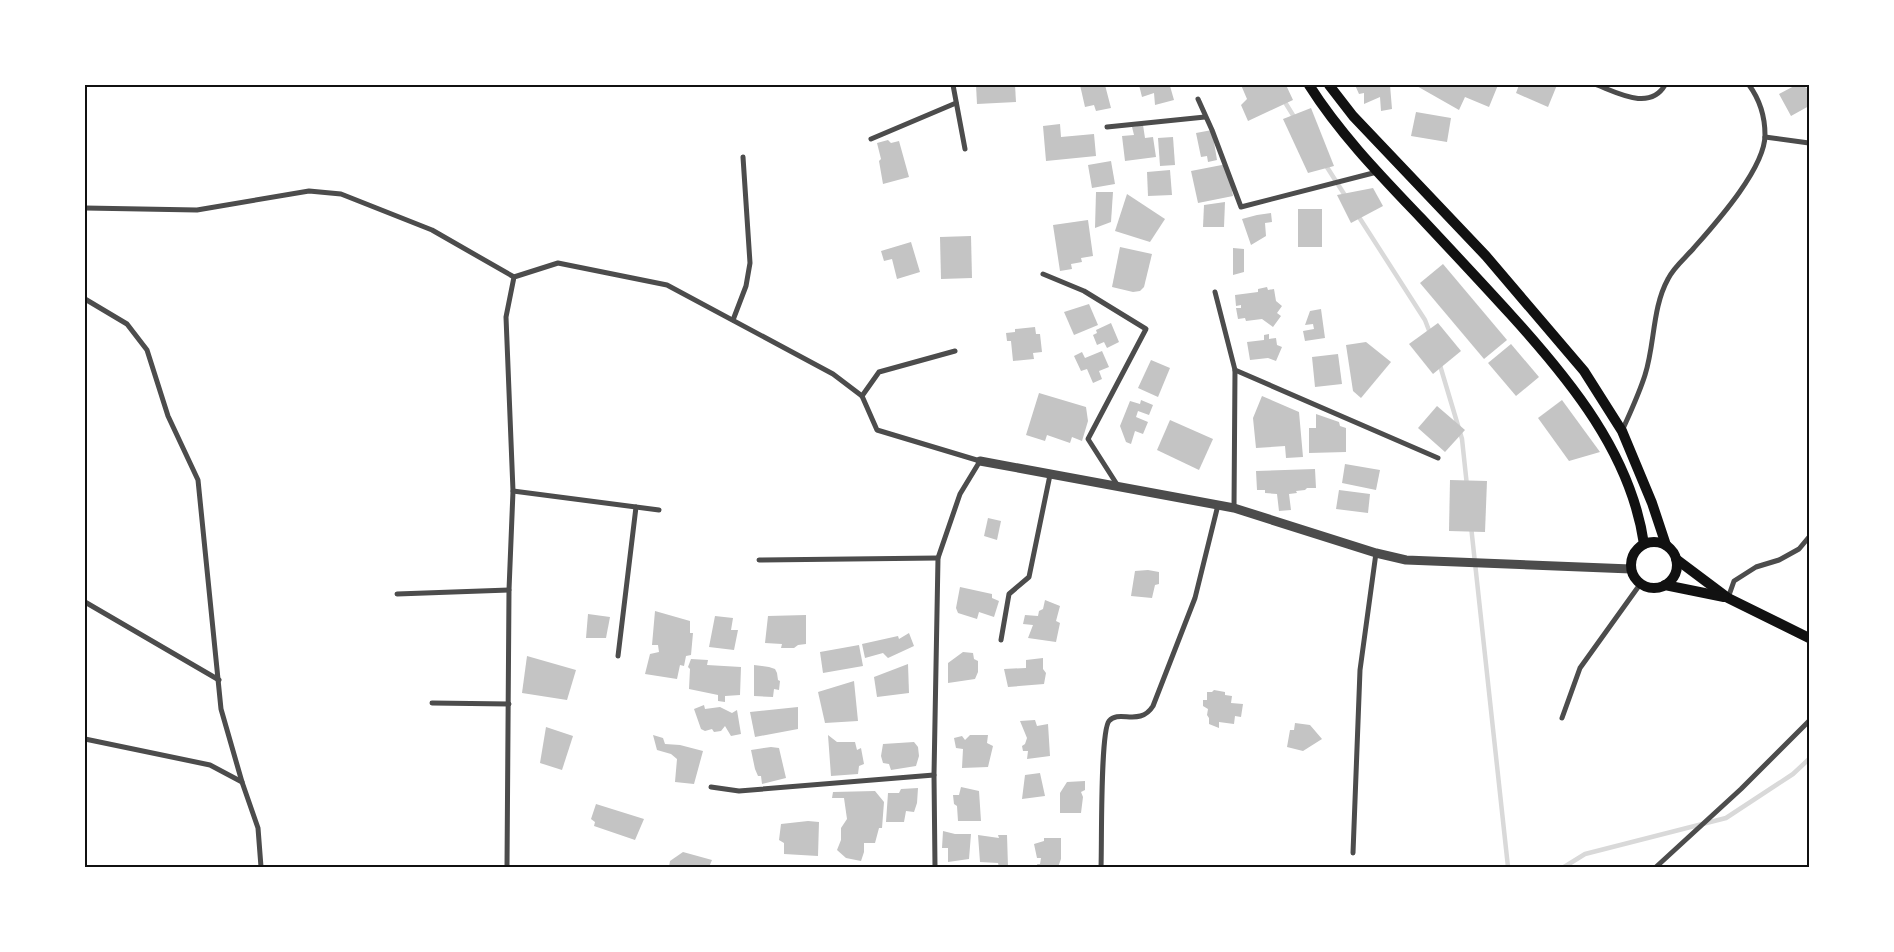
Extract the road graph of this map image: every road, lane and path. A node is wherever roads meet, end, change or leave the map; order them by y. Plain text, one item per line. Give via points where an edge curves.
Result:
1 (953, 85) edge
2 (1309, 85) edge
3 (1329, 85) edge
4 (1598, 85) edge
5 (1665, 85) edge
6 (1749, 85) edge
7 (1198, 98) dead end
8 (956, 103) junction
9 (1205, 117) junction
10 (1107, 127) dead end
11 (1765, 137) junction
12 (871, 139) dead end
13 (1809, 142) edge
14 (965, 149) dead end
15 (743, 157) dead end
16 (1377, 172) junction
17 (85, 208) edge
18 (1043, 274) dead end
19 (514, 277) junction
20 (1215, 292) dead end
21 (85, 298) edge
22 (733, 320) junction
23 (955, 351) dead end
24 (1235, 370) junction
25 (862, 396) junction
26 (1622, 431) junction
27 (1438, 458) dead end
28 (980, 461) junction
29 (1050, 475) junction
30 (1119, 488) junction
31 (513, 491) junction
32 (1218, 505) junction
33 (636, 507) junction
34 (1234, 508) junction
35 (659, 510) dead end
36 (1809, 537) edge
37 (1644, 544) junction
38 (1666, 545) junction
39 (1376, 553) junction
40 (938, 558) junction
41 (1676, 558) junction
42 (759, 560) dead end
43 (1631, 569) junction
44 (1641, 583) junction
45 (1665, 585) junction
46 (509, 590) junction
47 (397, 594) dead end
48 (1728, 598) junction
49 (85, 602) edge
50 (1809, 638) edge
51 (1001, 640) dead end
52 (618, 656) dead end
53 (219, 680) junction
54 (432, 703) dead end
55 (510, 704) junction
56 (1562, 718) dead end
57 (1809, 721) edge
58 (85, 739) edge
59 (934, 775) junction
60 (242, 782) junction
61 (711, 787) dead end
62 (1353, 852) dead end
63 (260, 867) edge
64 (507, 867) edge
65 (935, 867) edge
66 (1101, 867) edge
67 (1656, 867) edge

1 - 8 street
2 - 16 main road via 1325,111
3 - 26 main road via 1353,116 1535,311 1584,371
4 - 5 street via 1641,99 1651,97
6 - 11 street via 1763,112
7 - 9 street
8 - 12 street
8 - 14 street
9 - 10 street
9 - 16 street via 1241,207
11 - 13 street
11 - 26 street via 1744,186 1668,277 1645,374
15 - 22 street via 750,263 746,286
16 - 37 main road via 1540,347 1572,387 1626,478 1642,523
17 - 19 street via 197,210 309,191 341,194 432,230
18 - 30 street via 1084,291 1146,329 1088,439
19 - 22 street via 558,262 667,285
19 - 31 street via 506,317
20 - 24 street
21 - 53 street via 127,324 147,350 168,416 198,480
22 - 25 street via 833,374
23 - 25 street via 879,372
24 - 27 street
24 - 34 street
25 - 28 street via 877,430
26 - 38 main road
28 - 29 street
28 - 40 street via 960,494
29 - 30 street
29 - 51 street via 1029,577 1009,594
30 - 32 street
31 - 33 street
31 - 46 street
32 - 34 street
32 - 66 street via 1195,598 1153,706 1148,714 1141,717 1113,718 1108,722 1103,762
33 - 35 street
33 - 52 street
34 - 39 street
36 - 48 street via 1799,549 1756,567 1734,581
37 - 38 main road
37 - 43 main road via 1633,555
38 - 41 main road
39 - 43 street via 1406,560
39 - 62 street via 1360,670
40 - 42 street
40 - 59 street
41 - 45 main road via 1675,574
41 - 48 main road
43 - 44 main road
44 - 45 main road via 1651,588
44 - 56 street via 1580,668
45 - 48 main road
46 - 47 street
46 - 55 street
48 - 50 main road
49 - 53 street
53 - 60 street via 221,709
54 - 55 street
55 - 64 street
57 - 67 street via 1742,789
58 - 60 street via 210,765
59 - 61 street via 739,790
59 - 65 street
60 - 63 street via 258,828

